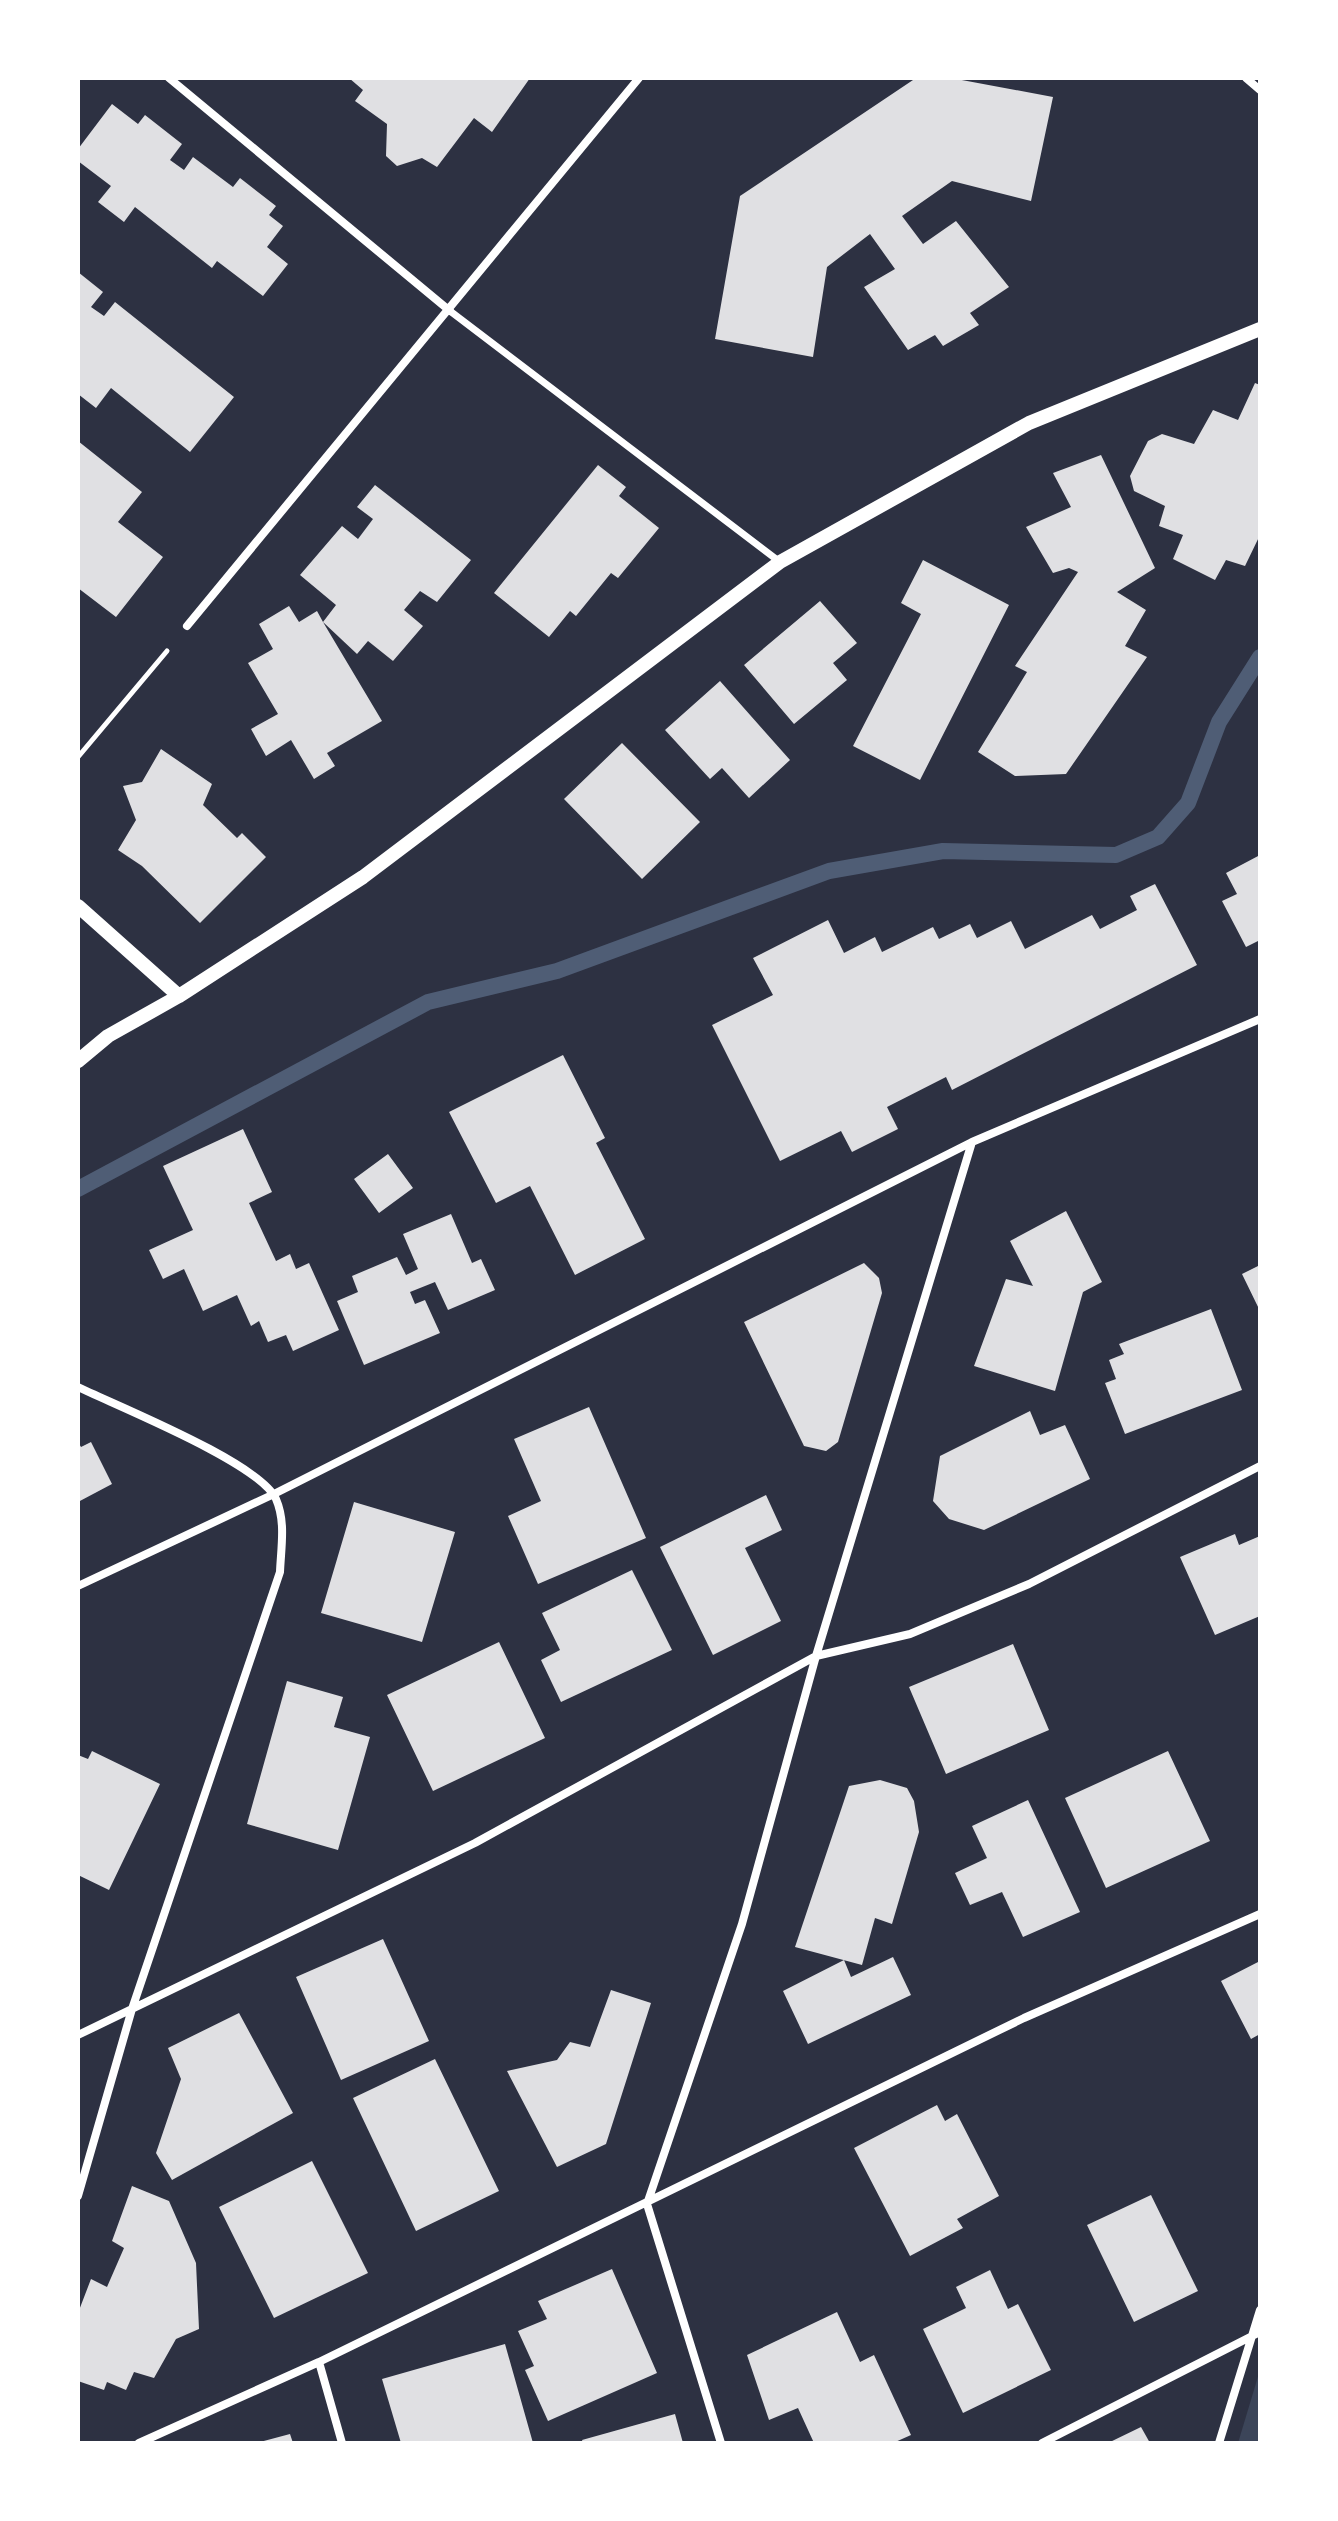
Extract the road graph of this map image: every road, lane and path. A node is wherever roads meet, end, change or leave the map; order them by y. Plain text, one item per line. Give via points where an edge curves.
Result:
1 (169, 78) edge
2 (639, 78) edge
3 (1246, 78) edge
4 (1260, 90) edge
5 (450, 311) junction
6 (1260, 329) edge
7 (780, 562) junction
8 (187, 626) joint
9 (78, 757) edge
10 (78, 906) edge
11 (179, 996) junction
12 (1260, 1019) edge
13 (78, 1061) edge
14 (972, 1142) junction
15 (78, 1387) edge
16 (1260, 1466) edge
17 (274, 1494) junction
18 (78, 1586) edge
19 (816, 1656) junction
20 (1260, 1914) edge
21 (132, 2009) junction
22 (78, 2035) edge
23 (78, 2196) edge
24 (647, 2204) junction
25 (1260, 2310) edge
26 (1256, 2334) edge
27 (319, 2362) junction
28 (139, 2443) edge
29 (342, 2443) edge
30 (721, 2443) edge
31 (1042, 2443) edge
32 (1219, 2443) edge

1 - 5 street
2 - 5 street
3 - 4 street
5 - 7 street
5 - 8 street
6 - 7 street via 1029,423
7 - 11 street via 363,877
8 - 9 path
10 - 11 street
11 - 13 street via 108,1036
12 - 14 street
14 - 17 street
14 - 19 street
15 - 17 street via 201,1445
16 - 19 street via 1029,1584 910,1634
17 - 18 street
17 - 21 street via 283,1519 280,1572
19 - 21 street via 475,1843
19 - 24 street via 742,1924
20 - 24 street via 1024,2018
21 - 22 street
21 - 23 street
24 - 27 street
24 - 30 street
25 - 26 street
26 - 31 street
26 - 32 street
27 - 28 street
27 - 29 street

